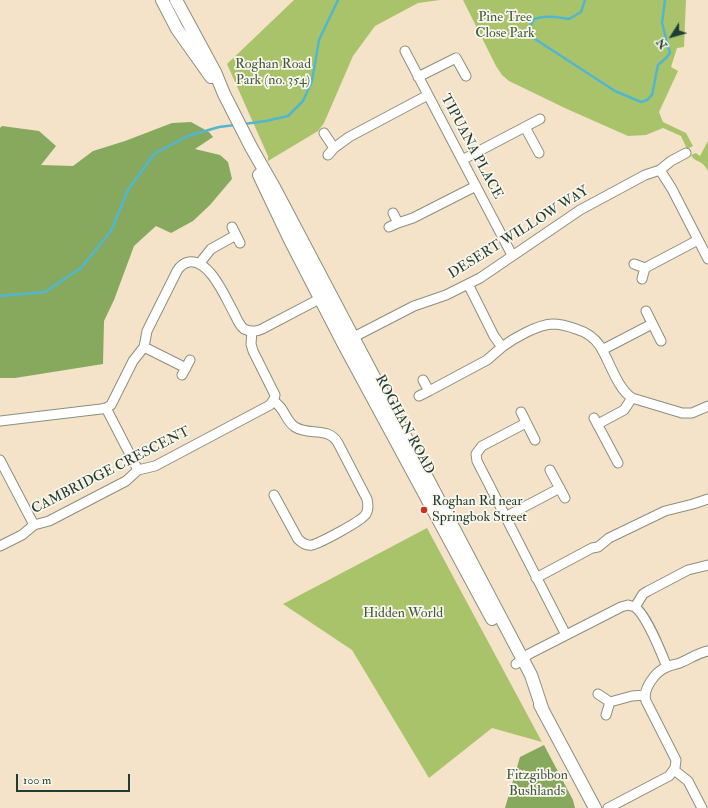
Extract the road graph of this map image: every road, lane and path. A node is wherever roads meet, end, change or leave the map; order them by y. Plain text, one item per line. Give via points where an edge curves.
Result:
1 (162, 0) edge
2 (176, 0) edge
3 (405, 51) dead end
4 (466, 76) dead end
5 (418, 77) junction
6 (428, 95) junction
7 (226, 98) junction
8 (540, 119) dead end
9 (525, 127) junction
10 (324, 133) dead end
11 (539, 153) dead end
12 (686, 153) dead end
13 (462, 160) junction
14 (660, 170) junction
15 (476, 186) junction
16 (393, 214) dead end
17 (398, 222) junction
18 (389, 227) dead end
19 (236, 235) dead end
20 (698, 240) junction
21 (512, 255) junction
22 (708, 258) edge
23 (199, 264) junction
24 (634, 264) dead end
25 (645, 268) junction
26 (642, 279) dead end
27 (468, 284) junction
28 (325, 296) junction
29 (646, 311) dead end
30 (652, 324) junction
31 (252, 331) junction
32 (348, 340) junction
33 (661, 341) dead end
34 (144, 347) junction
35 (502, 347) junction
36 (602, 350) junction
37 (186, 368) dead end
38 (422, 380) dead end
39 (428, 391) junction
40 (419, 396) dead end
41 (632, 398) junction
42 (273, 401) junction
43 (708, 406) edge
44 (106, 408) junction
45 (521, 412) dead end
46 (0, 421) edge
47 (526, 423) junction
48 (535, 440) dead end
49 (0, 460) edge
50 (618, 463) dead end
51 (138, 470) junction
52 (550, 470) dead end
53 (560, 488) junction
54 (274, 495) dead end
55 (565, 498) dead end
56 (708, 499) edge
57 (505, 517) junction
58 (34, 525) junction
59 (0, 546) edge
60 (708, 565) edge
61 (536, 578) junction
62 (636, 607) junction
63 (566, 635) junction
64 (708, 652) edge
65 (519, 661) junction
66 (667, 667) junction
67 (598, 694) dead end
68 (645, 695) junction
69 (610, 702) junction
70 (606, 715) dead end
71 (674, 770) junction
72 (595, 808) edge
73 (608, 808) edge
74 (702, 808) edge

1 - 7 main road, ROGHAN ROAD via 185,41
2 - 7 main road, ROGHAN ROAD via 215,72
3 - 5 street, TIPUANA PLACE
4 - 5 street via 456,58
5 - 6 street, TIPUANA PLACE
6 - 10 street via 349,137 331,152
6 - 13 street, TIPUANA PLACE
7 - 28 main road, ROGHAN ROAD via 275,189
8 - 9 street
9 - 11 street
9 - 13 street
12 - 14 street, DESERT WILLOW WAY
13 - 15 street, TIPUANA PLACE
14 - 20 street
14 - 21 street, DESERT WILLOW WAY via 645,175 580,210
15 - 17 street via 413,218
15 - 21 street, TIPUANA PLACE
16 - 17 street
17 - 18 street
19 - 23 street via 211,249
20 - 22 street
20 - 25 street
21 - 27 street, DESERT WILLOW WAY
23 - 31 street via 217,282 240,324 245,330
23 - 34 street via 187,262 179,268 147,331
24 - 25 street
25 - 26 street
27 - 32 street, DESERT WILLOW WAY via 414,306
27 - 35 street
28 - 31 street via 262,329
28 - 32 main road, ROGHAN ROAD
29 - 30 street
30 - 33 street
30 - 36 street
31 - 42 street via 253,351 274,392
32 - 65 main road, ROGHAN ROAD
34 - 37 street
34 - 44 street via 134,358 112,402
35 - 36 street via 533,330 552,324 589,334
35 - 39 street via 487,360
36 - 41 street via 623,390
38 - 39 street
39 - 40 street
41 - 43 street via 682,413 692,413
41 - 50 street via 624,410 596,421
42 - 51 street, CAMBRIDGE CRESCENT via 155,466
42 - 54 street via 282,408 294,427 333,436 367,499 368,508 366,515 357,522 317,543 308,545 298,539
44 - 46 street
44 - 51 street
45 - 47 street
47 - 48 street
47 - 57 street via 485,444 476,454 478,465
49 - 58 street
51 - 58 street, CAMBRIDGE CRESCENT via 126,481 49,521
52 - 53 street
53 - 55 street
53 - 57 street
56 - 61 street via 658,513
57 - 61 street
58 - 59 street, CAMBRIDGE CRESCENT via 22,535
60 - 62 street via 688,570 648,591 643,594
61 - 63 street
62 - 63 street via 621,607
62 - 66 street via 660,648
63 - 65 street
64 - 66 street
65 - 72 main road, ROGHAN ROAD via 531,675 543,711
66 - 68 street via 648,684
67 - 69 street
68 - 69 street
68 - 71 street via 675,757
69 - 70 street
71 - 73 street via 665,778
71 - 74 street via 688,781

